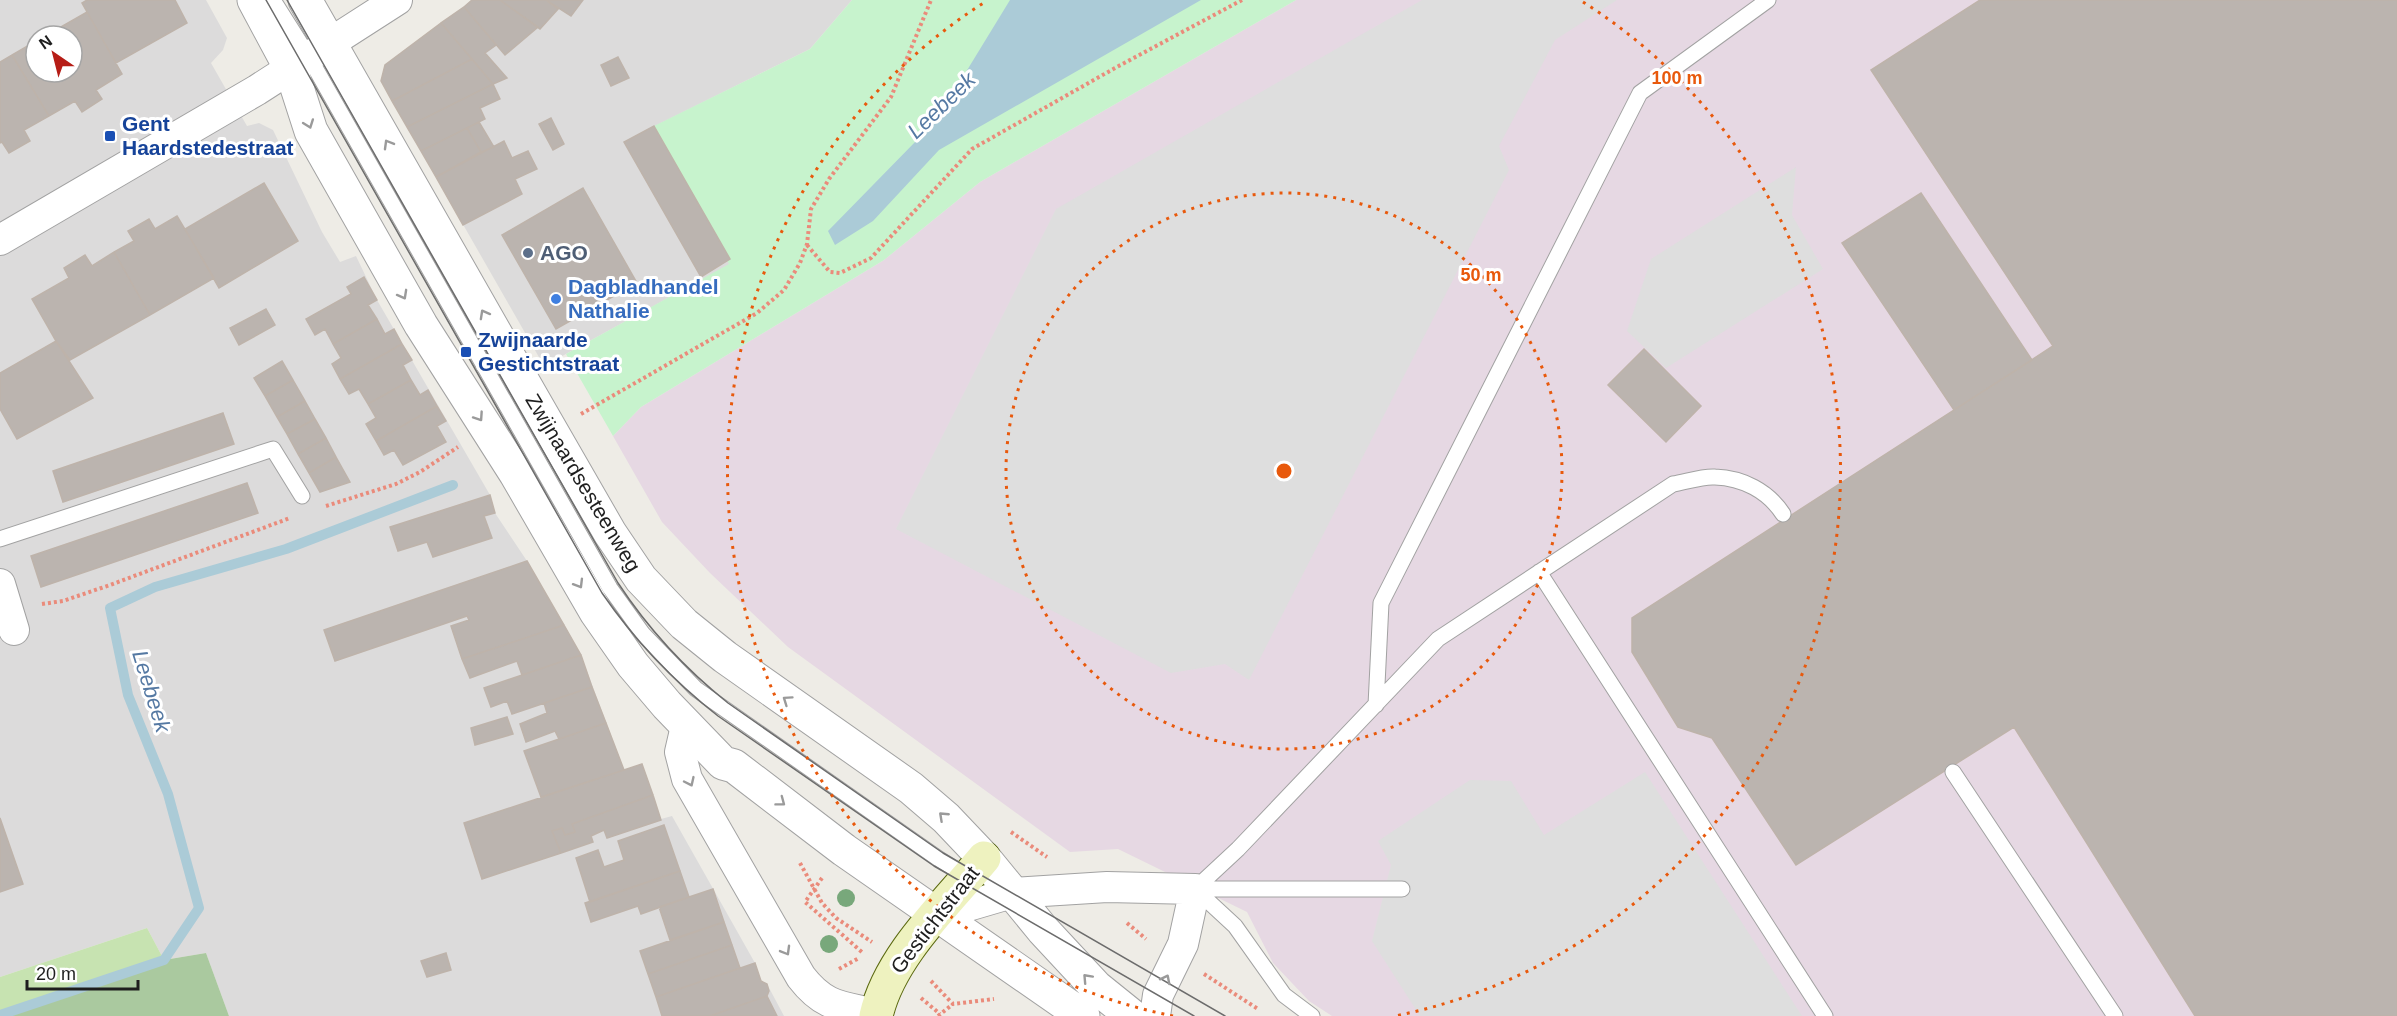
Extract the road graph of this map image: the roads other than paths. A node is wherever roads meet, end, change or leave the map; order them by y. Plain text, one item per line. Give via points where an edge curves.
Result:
1 (254, 0) edge
2 (273, 0) edge
3 (282, 0) edge
4 (305, 0) edge
5 (397, 0) edge
6 (1768, 0) edge
7 (310, 56) junction
8 (0, 240) edge
9 (302, 496) road end
10 (1783, 514) dead end
11 (0, 539) edge
12 (1539, 572) junction
13 (0, 584) edge
14 (14, 630) dead end
15 (1376, 705) junction
16 (686, 726) junction
17 (1953, 772) dead end
18 (976, 867) junction
19 (1195, 888) junction
20 (1402, 889) dead end
21 (1012, 893) junction
22 (937, 915) junction
23 (876, 1015) edge
24 (1083, 1016) edge
25 (1132, 1016) edge
26 (1155, 1016) edge
27 (1312, 1016) edge
28 (1825, 1016) edge
29 (2115, 1016) edge

1 - 7 street, Zwijnaardsesteenweg
2 - 7 lane
3 - 7 lane
4 - 7 street, Zwijnaardsesteenweg
5 - 7 street
6 - 15 lane via 1640,93 1381,603
7 - 8 street
7 -> 16 street, Zwijnaardsesteenweg via 311,131 421,326 516,474 596,612 633,665
18 -> 7 street, Zwijnaardsesteenweg via 946,818 911,788 725,657 684,624 641,579 551,430
7 - 18 lane via 610,588 643,634 677,671 723,709 939,860
9 - 11 lane via 273,449
10 - 12 lane via 1776,503 1748,482 1714,476 1673,484
12 - 15 lane via 1438,639
12 - 28 lane
13 - 14 street
15 - 19 lane via 1238,849
16 -> 22 street, Zwijnaardsesteenweg via 723,763 734,766
16 -> 23 street via 680,752 687,779 801,977 815,994 832,1004
17 - 29 lane
18 - 21 street, Zwijnaardsesteenweg
18 - 22 main road, Gestichtstraat
19 - 20 lane
19 - 21 street via 1107,887
26 -> 19 street via 1158,995 1183,944
19 - 27 lane via 1235,926 1284,995
21 - 22 street
25 -> 21 street, Zwijnaardsesteenweg via 1096,987
22 - 23 main road, Gestichtstraat via 901,960 885,987
22 - 24 street, Zwijnaardsesteenweg

